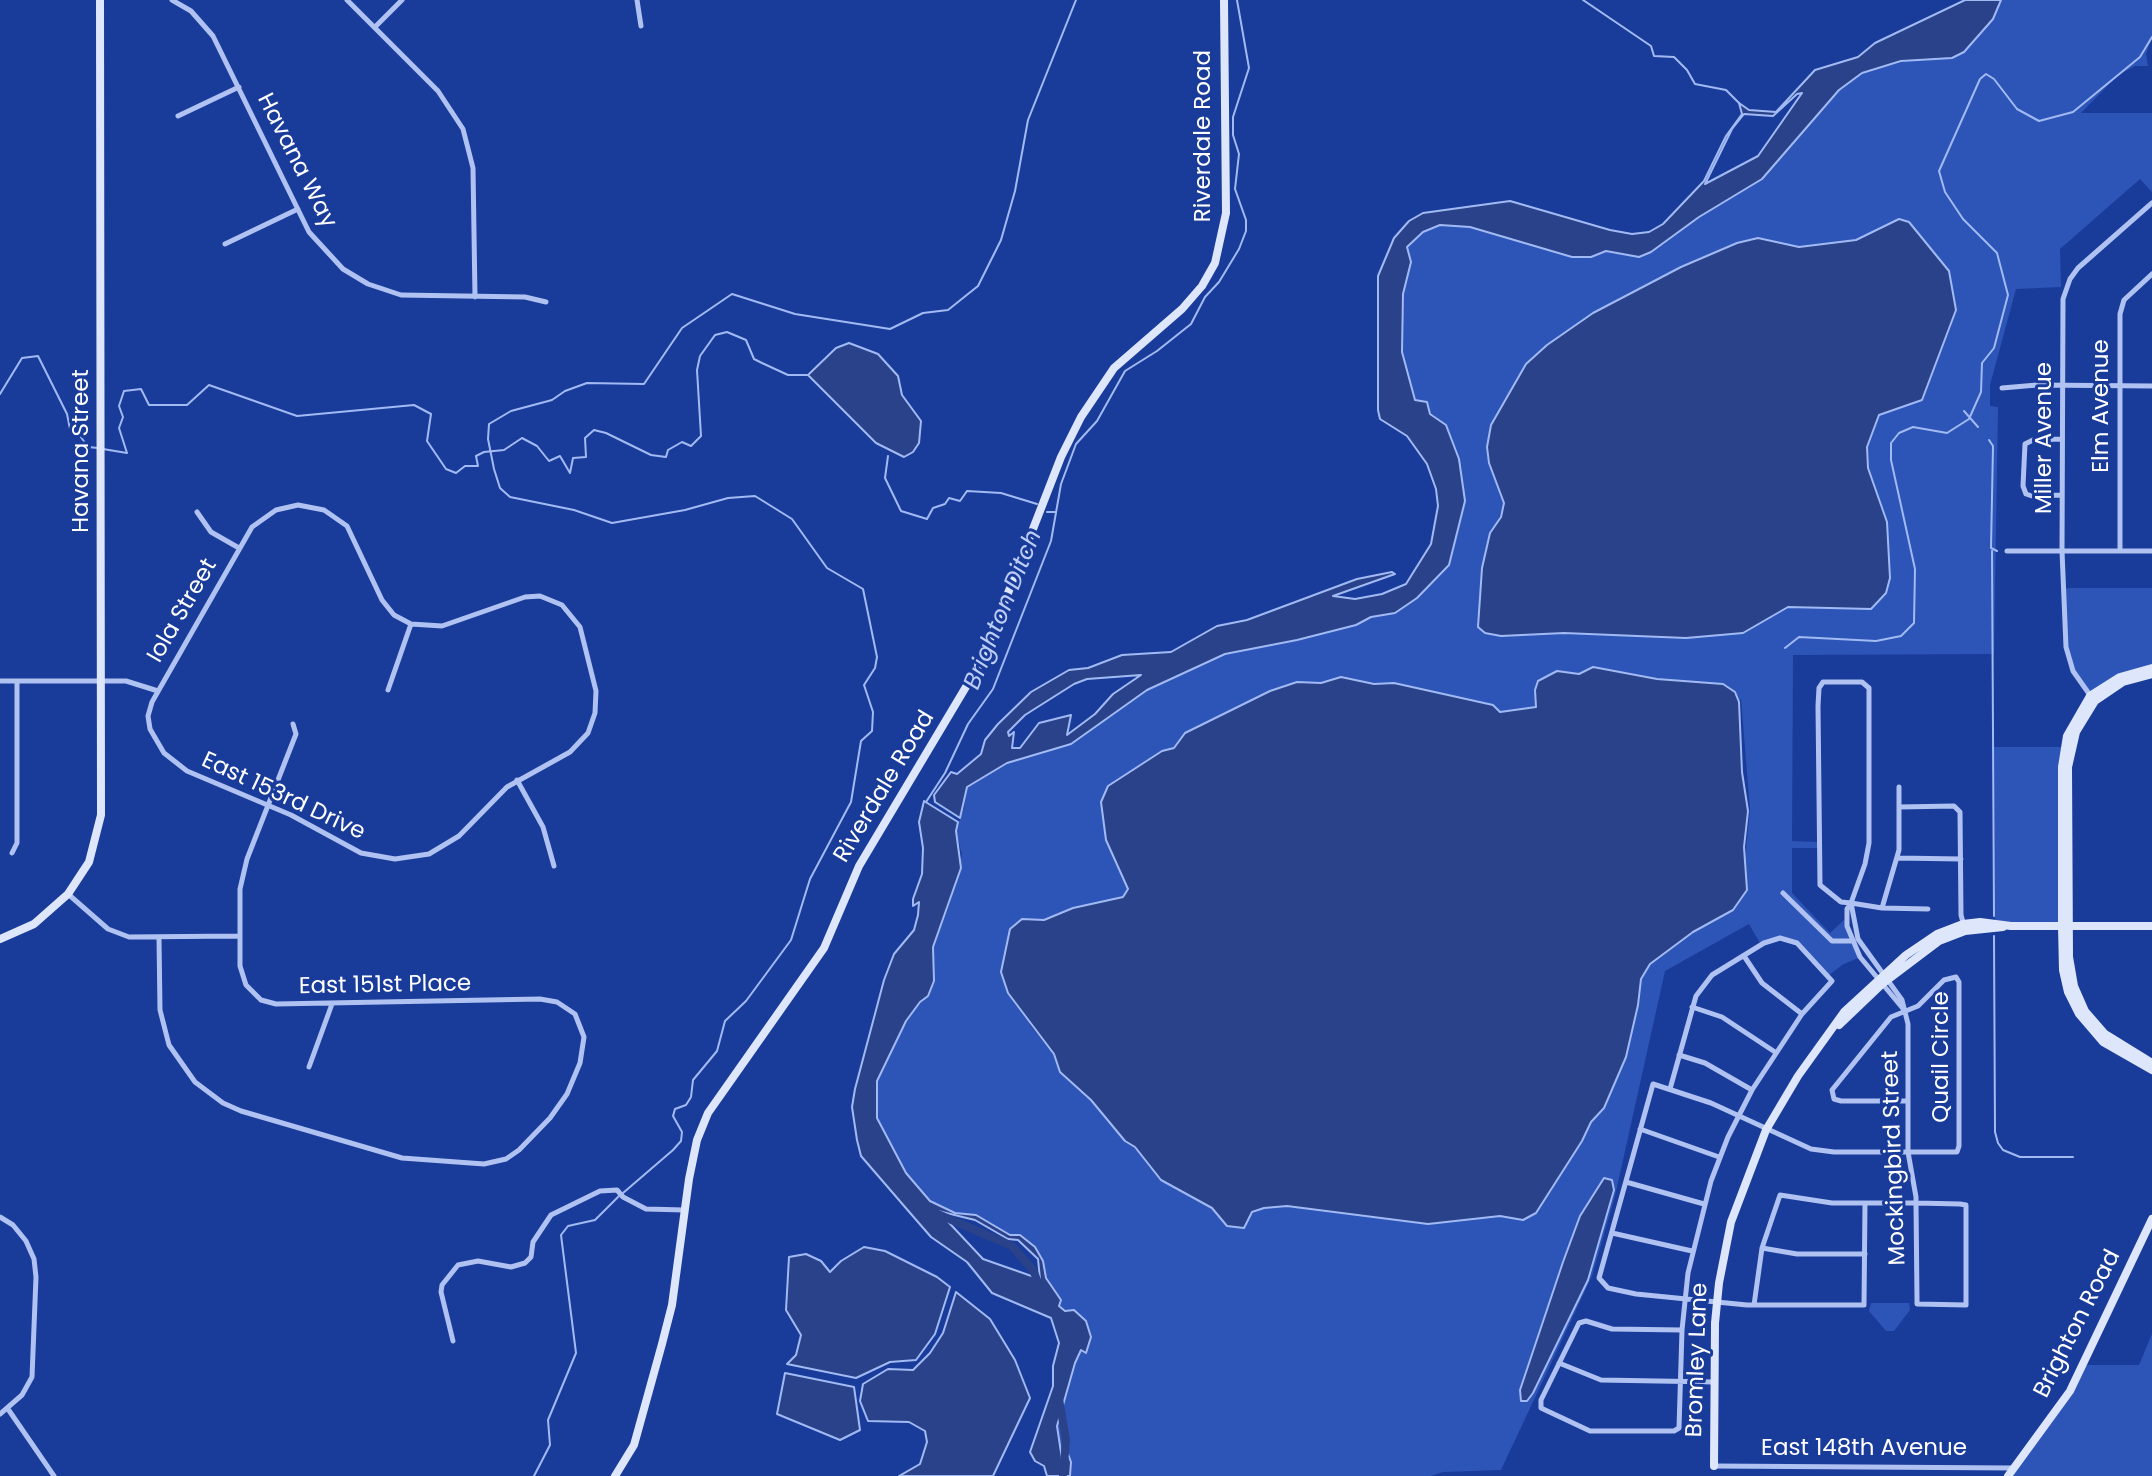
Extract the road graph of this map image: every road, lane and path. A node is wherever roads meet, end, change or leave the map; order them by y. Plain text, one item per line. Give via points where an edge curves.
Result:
1 (100, 0) edge
2 (172, 0) edge
3 (347, 0) edge
4 (402, 0) edge
5 (637, 0) edge
6 (1224, 0) edge
7 (641, 26) dead end
8 (375, 27) junction
9 (239, 88) junction
10 (178, 116) dead end
11 (2152, 203) edge
12 (298, 209) junction
13 (225, 244) dead end
14 (2152, 274) edge
15 (475, 297) junction
16 (547, 302) dead end
17 (2062, 385) junction
18 (2120, 385) junction
19 (2152, 386) edge
20 (2001, 388) dead end
21 (2062, 439) junction
22 (2062, 495) junction
23 (197, 512) dead end
24 (239, 548) junction
25 (2007, 551) dead end
26 (2062, 551) junction
27 (2120, 551) junction
28 (2152, 551) edge
29 (411, 624) junction
30 (2152, 668) edge
31 (2152, 674) edge
32 (0, 681) edge
33 (17, 681) junction
34 (102, 681) junction
35 (388, 690) dead end
36 (158, 691) junction
37 (2092, 699) junction
38 (293, 724) dead end
39 (517, 780) junction
40 (1899, 787) dead end
41 (268, 805) junction
42 (1899, 807) junction
43 (12, 853) dead end
44 (1897, 859) junction
45 (1961, 859) junction
46 (554, 866) dead end
47 (1783, 893) dead end
48 (68, 894) junction
49 (1851, 903) junction
50 (1882, 908) junction
51 (1928, 909) dead end
52 (2065, 926) junction
53 (2152, 926) edge
54 (1964, 928) junction
55 (239, 936) junction
56 (159, 938) junction
57 (0, 939) edge
58 (1854, 940) junction
59 (1744, 956) junction
60 (1883, 979) junction
61 (332, 1004) junction
62 (1692, 1007) junction
63 (1905, 1011) junction
64 (1802, 1014) junction
65 (1775, 1052) junction
66 (2129, 1054) junction
67 (1679, 1055) junction
68 (2152, 1063) edge
69 (309, 1067) dead end
70 (2152, 1070) edge
71 (1670, 1088) junction
72 (1752, 1090) junction
73 (1908, 1101) junction
74 (1738, 1116) junction
75 (1640, 1129) junction
76 (1766, 1130) junction
77 (1908, 1152) junction
78 (1719, 1157) junction
79 (1626, 1182) junction
80 (1865, 1203) junction
81 (1916, 1203) junction
82 (1704, 1204) junction
83 (684, 1210) junction
84 (0, 1217) edge
85 (2152, 1219) edge
86 (1612, 1233) junction
87 (1762, 1248) junction
88 (1692, 1251) junction
89 (1865, 1254) junction
90 (1685, 1299) junction
91 (1717, 1301) junction
92 (1754, 1305) junction
93 (1682, 1330) junction
94 (453, 1341) dead end
95 (1559, 1363) junction
96 (1681, 1381) junction
97 (1714, 1382) junction
98 (8, 1409) junction
99 (0, 1414) edge
100 (1714, 1466) joint
101 (2010, 1472) edge
102 (54, 1476) edge
103 (615, 1476) edge

1 - 34 street, Havana Street
2 - 9 street, Havana Way via 205,26
3 - 8 street
4 - 8 street
5 - 7 street
6 - 83 street, Riverdale Road via 1226,213 1215,263 1182,309 1114,368 1074,429 982,660 859,866 824,948 708,1113 697,1140
8 - 15 street via 439,91 463,129 473,168
9 - 10 street
9 - 12 street, Havana Way
11 - 17 street, Miller Avenue via 2070,279 2062,306
12 - 13 street
12 - 15 street, Havana Way via 323,250 362,281 401,295
14 - 18 street, Elm Avenue via 2120,308
15 - 16 street, Havana Way
17 - 18 street
17 - 20 street
17 - 21 street, Miller Avenue
18 - 19 street
18 - 27 street, Elm Avenue
21 - 22 street, Miller Avenue
21 - 22 street via 2025,444 2023,486 2032,496
22 - 26 street, Miller Avenue
23 - 24 street via 211,532
24 - 29 street, Iola Street via 255,523 276,510 298,505 324,510 351,531 388,609
24 - 36 street, Iola Street
25 - 26 street
26 - 27 street
26 - 37 street, Miller Avenue via 2067,655
27 - 28 street
29 - 35 street
29 - 39 street, East 153rd Drive via 442,626 530,596 562,605 577,621 596,691 588,733 570,752
30 - 37 street via 2120,677
31 - 37 street via 2123,682
32 - 33 street
33 - 34 street
33 - 43 street via 17,843
34 - 36 street via 137,682
34 - 48 street, Havana Street via 100,828 89,862
36 - 41 street, East 153rd Drive via 149,711 149,725 169,757 187,771
37 - 52 street via 2073,722 2064,747
38 - 41 street, East 151st Place via 296,734
39 - 41 street, East 153rd Drive via 451,843 429,854 401,859 360,853
39 - 46 street via 543,827
40 - 42 street
41 - 55 street, East 151st Place via 243,873
42 - 44 street
42 - 45 street via 1958,808
44 - 45 street
44 - 50 street
45 - 54 street
47 - 58 street via 1832,941
48 - 56 street via 113,931 129,937
48 - 57 street, Havana Street via 34,924
49 - 49 street via 1835,900 1818,879 1818,700 1820,685 1825,682 1862,682 1869,688 1869,843
49 - 50 street
49 - 58 street
50 - 51 street
52 - 53 street
52 - 54 street via 1980,922
52 - 66 street via 2077,996 2094,1023
54 - 60 street, Bromley Lane via 1937,934
55 - 56 street
55 - 61 street, East 151st Place via 242,976 257,997 276,1004
56 - 61 street, East 151st Place via 161,1019 169,1045 201,1088 223,1103 289,1126 414,1160 473,1164 506,1159 550,1118 574,1080 584,1043 576,1016 563,1004 540,999
58 - 60 street
59 - 62 street via 1707,980
59 - 64 street via 1759,981
59 - 64 street via 1774,939 1797,943 1832,981
60 - 63 street
60 - 76 street, Bromley Lane via 1844,1012 1790,1087
61 - 69 street
62 - 65 street via 1722,1017
62 - 67 street
63 - 73 street, Mockingbird Street
63 - 73 street, Quail Circle via 1887,1021 1829,1097
63 - 77 street, Quail Circle via 1917,1006 1944,980 1958,975 1959,1149
64 - 65 street
65 - 72 street
66 - 68 street
66 - 70 street
67 - 71 street
67 - 72 street via 1705,1063
71 - 74 street
71 - 75 street via 1653,1084
72 - 74 street
73 - 77 street, Mockingbird Street
74 - 76 street
74 - 78 street
75 - 78 street
75 - 79 street
76 - 77 street via 1818,1151
76 - 91 street, Bromley Lane via 1731,1222
77 - 81 street, Mockingbird Street
78 - 82 street
79 - 82 street
79 - 86 street
80 - 81 street
80 - 87 street via 1777,1197
80 - 89 street
81 - 81 street, Mockingbird Street via 1963,1204 1968,1213 1966,1305 1917,1304
82 - 88 street
83 - 94 street via 646,1209 621,1195 600,1191 551,1215 525,1263 511,1267 470,1262 451,1270 441,1292
83 - 103 street, Riverdale Road via 672,1305 658,1360 634,1444
84 - 98 street via 18,1230 31,1249 36,1277 34,1366 28,1386
85 - 101 street, Brighton Road via 2070,1391
86 - 88 street
86 - 90 street via 1599,1281 1622,1292
87 - 89 street via 1797,1254
87 - 92 street
88 - 90 street
89 - 92 street via 1864,1306
90 - 91 street
90 - 93 street
91 - 92 street
91 - 97 street, Bromley Lane
93 - 95 street via 1612,1329 1581,1321
93 - 96 street
95 - 96 street via 1601,1380
95 - 96 street via 1540,1402 1545,1411 1590,1431 1674,1432 1679,1428
96 - 97 street
97 - 100 street, Bromley Lane
98 - 99 street
98 - 102 street
100 - 101 street, East 148th Avenue

